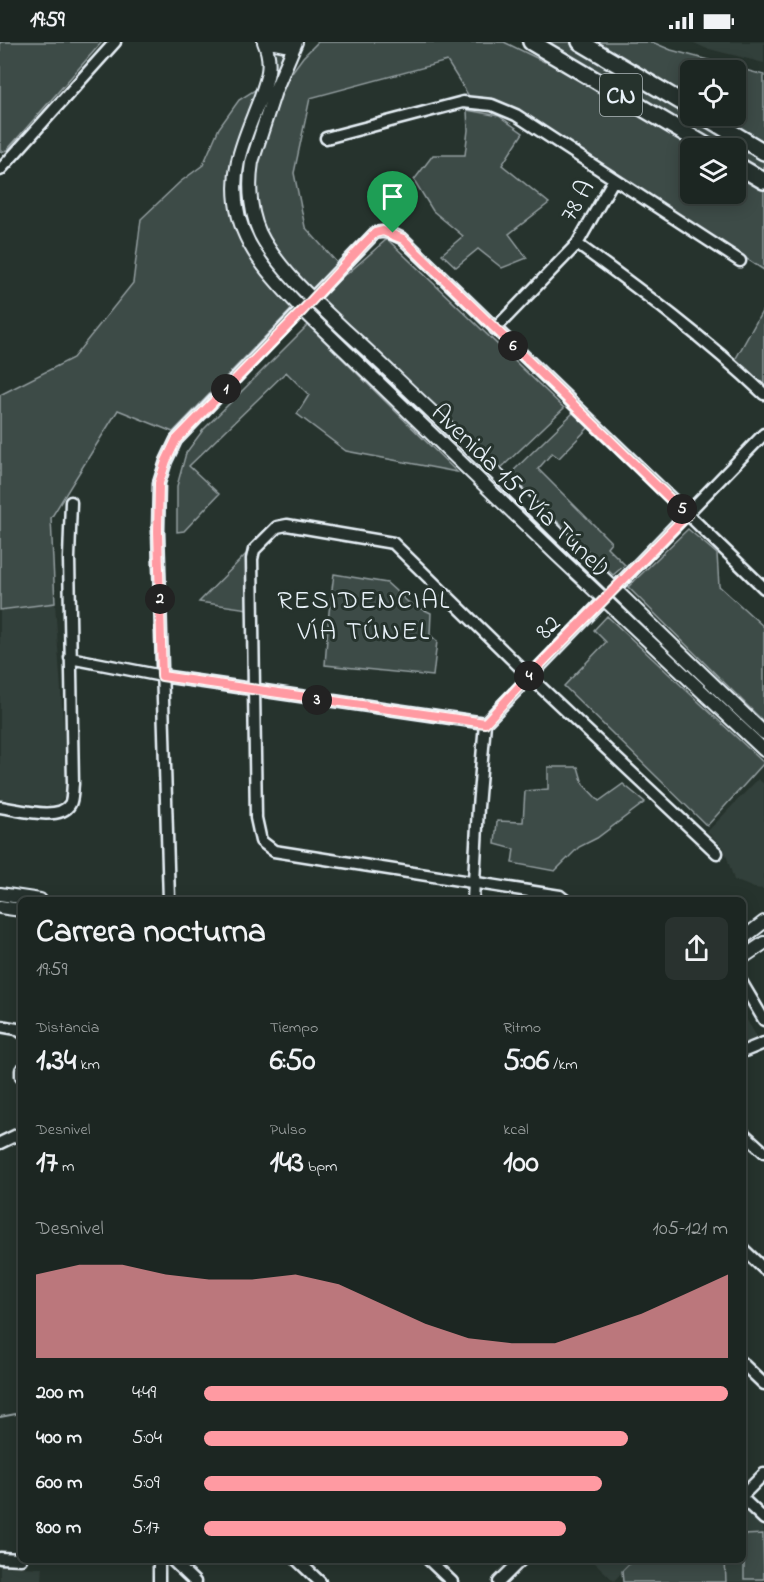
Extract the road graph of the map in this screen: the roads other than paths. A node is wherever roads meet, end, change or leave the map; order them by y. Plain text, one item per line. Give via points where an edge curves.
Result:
1 (115, 42) edge
2 (264, 42) edge
3 (270, 42) edge
4 (295, 42) edge
5 (531, 42) edge
6 (580, 42) edge
7 (594, 42) edge
8 (666, 92) junction
9 (680, 101) edge
10 (721, 126) edge
11 (326, 138) dead end
12 (693, 138) edge
13 (764, 152) edge
14 (0, 170) edge
15 (746, 170) edge
16 (614, 179) junction
17 (764, 181) edge
18 (577, 244) junction
19 (740, 261) dead end
20 (313, 299) junction
21 (303, 310) junction
22 (495, 329) junction
23 (764, 394) edge
24 (764, 434) edge
25 (71, 502) dead end
26 (687, 515) junction
27 (764, 588) edge
28 (615, 590) junction
29 (604, 600) junction
30 (70, 658) junction
31 (162, 676) junction
32 (529, 676) junction
33 (254, 691) junction
34 (485, 723) junction
35 (764, 733) edge
36 (764, 750) edge
37 (0, 807) edge
38 (717, 853) dead end
39 (474, 884) junction
40 (0, 894) edge
41 (20, 897) edge
42 (170, 897) edge
43 (473, 897) edge
44 (561, 897) edge
45 (0, 907) edge
46 (18, 910) edge
47 (764, 922) edge
48 (746, 936) edge
49 (764, 943) edge
50 (746, 955) edge
51 (746, 990) edge
52 (764, 1020) edge
53 (0, 1026) edge
54 (18, 1030) edge
55 (764, 1042) edge
56 (746, 1050) edge
57 (18, 1134) edge
58 (746, 1136) edge
59 (0, 1143) edge
60 (764, 1152) edge
61 (746, 1252) edge
62 (764, 1269) edge
63 (746, 1367) edge
64 (764, 1384) edge
65 (764, 1474) edge
66 (746, 1493) edge
67 (746, 1501) edge
68 (764, 1519) edge
69 (0, 1558) edge
70 (18, 1558) edge
71 (159, 1563) edge
72 (175, 1563) edge
73 (300, 1563) edge
74 (432, 1563) edge
75 (518, 1563) edge
76 (159, 1582) edge
77 (195, 1582) edge
78 (320, 1582) edge
79 (452, 1582) edge
80 (499, 1582) edge

1 - 14 street
2 - 21 main road, Avenida 15 (Vía Túnel) via 270,69 238,161 239,219 261,264
3 - 4 main road
4 - 20 main road, Avenida 15 (Vía Túnel) via 257,145 250,173 252,202 258,230 278,262
5 - 12 highway, CN
6 - 8 highway, CN
7 - 8 highway
8 - 9 highway, CN
10 - 13 highway
11 - 16 street via 463,102 492,105 516,115
15 - 17 highway
16 - 18 street, 78 A
16 - 19 street
18 - 22 street, 78 A
18 - 23 street via 635,285
20 - 21 street
20 - 22 street via 375,233 383,231 403,239
20 - 28 main road, Avenida 15 (Vía Túnel)
21 - 29 main road, Avenida 15 (Vía Túnel)
21 - 31 street via 176,440 166,461 159,483 158,532
22 - 26 street
24 - 26 street, 82
25 - 30 street
26 - 27 street
26 - 28 street, 82
28 - 29 street, 82
28 - 35 main road, Avenida 15 (Vía Túnel)
29 - 32 street, 82
29 - 36 main road, Avenida 15 (Vía Túnel)
30 - 31 street
30 - 37 street via 70,804 51,814
31 - 33 street
31 - 42 street
32 - 33 street via 393,543 286,525 277,527 254,550 252,559
32 - 34 street, 82
32 - 38 street
33 - 34 street
33 - 39 street via 256,818 261,841 274,851
34 - 39 street
39 - 43 street
39 - 44 street
40 - 41 main road
45 - 46 main road
47 - 48 main road
49 - 50 main road
51 - 52 street
53 - 54 street
55 - 56 street
57 - 59 street
58 - 60 street
61 - 62 street
63 - 64 street
65 - 66 street
67 - 68 street
69 - 70 street
71 - 76 street
72 - 77 street
73 - 78 street
74 - 79 street
75 - 80 street

